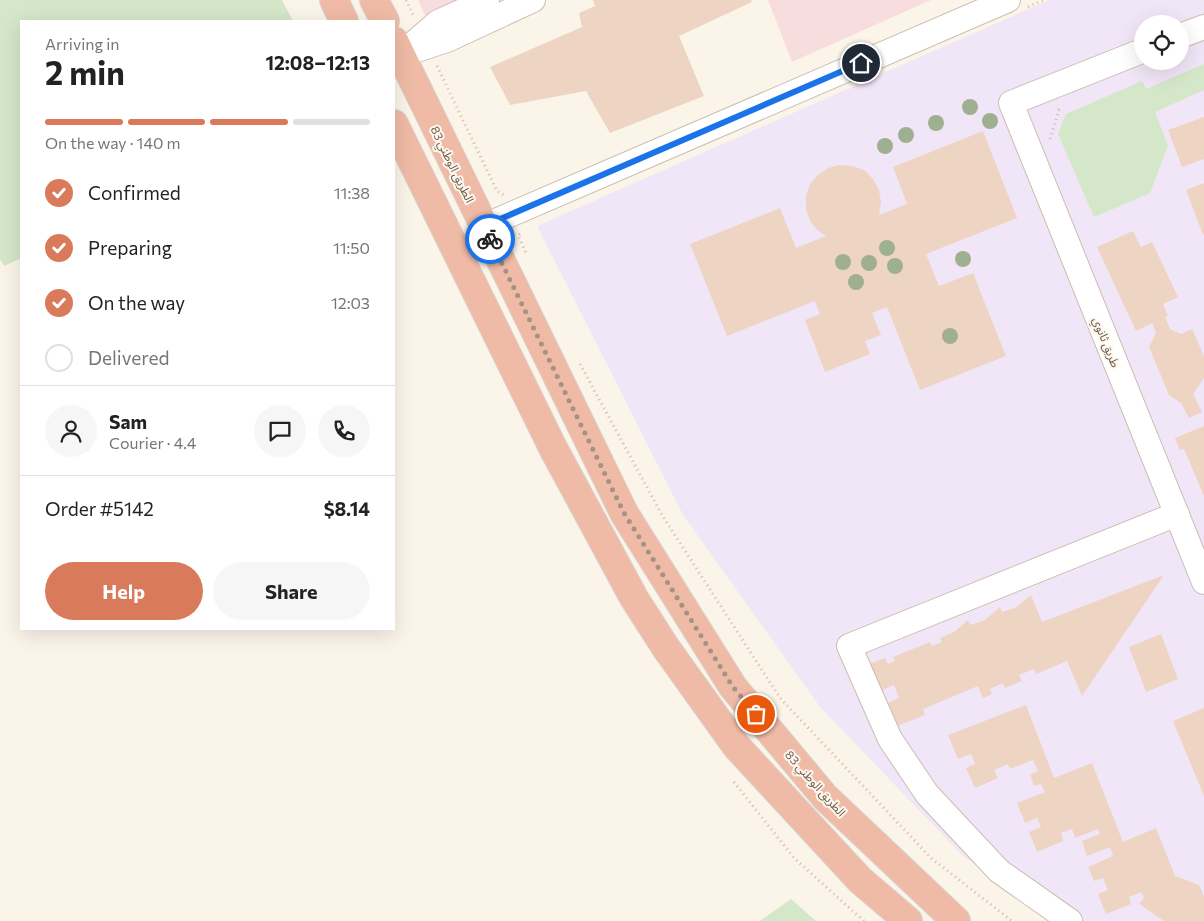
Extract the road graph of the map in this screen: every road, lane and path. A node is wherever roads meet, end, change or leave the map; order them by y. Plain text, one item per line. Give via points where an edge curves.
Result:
1 (334, 0) edge
2 (374, 0) edge
3 (406, 0) edge
4 (487, 0) edge
5 (534, 0) edge
6 (1044, 0) edge
7 (1017, 4) edge
8 (344, 20) edge
9 (384, 20) edge
10 (1204, 27) edge
11 (1189, 33) edge
12 (434, 36) junction
13 (396, 51) edge
14 (1134, 64) edge
15 (1068, 106) dead end
16 (395, 126) edge
17 (1050, 142) dead end
18 (497, 191) dead end
19 (484, 226) junction
20 (524, 230) dead end
21 (530, 262) dead end
22 (577, 358) dead end
23 (1177, 514) junction
24 (1204, 582) edge
25 (908, 921) edge
26 (956, 921) edge
27 (1012, 921) edge
28 (1070, 921) edge

1 - 8 highway
2 - 9 highway
3 - 12 path
4 - 12 street
5 - 12 street
6 - 7 path
7 - 19 street
10 - 11 street
12 - 13 street
12 - 18 path
13 - 19 highway, الطريق الوطني 83
14 - 23 street, طريق ثانوي via 1011,103
15 - 17 path via 1059,110
16 - 25 highway via 554,448 634,598 666,648 737,747 860,880
19 - 26 highway, الطريق الوطني 83 via 624,513 733,687 825,797
20 - 21 path via 518,236
22 - 27 path via 662,515 780,698 931,858
23 - 24 street, طريق ثانوي
23 - 28 street via 849,646 890,739 927,794 1000,871

